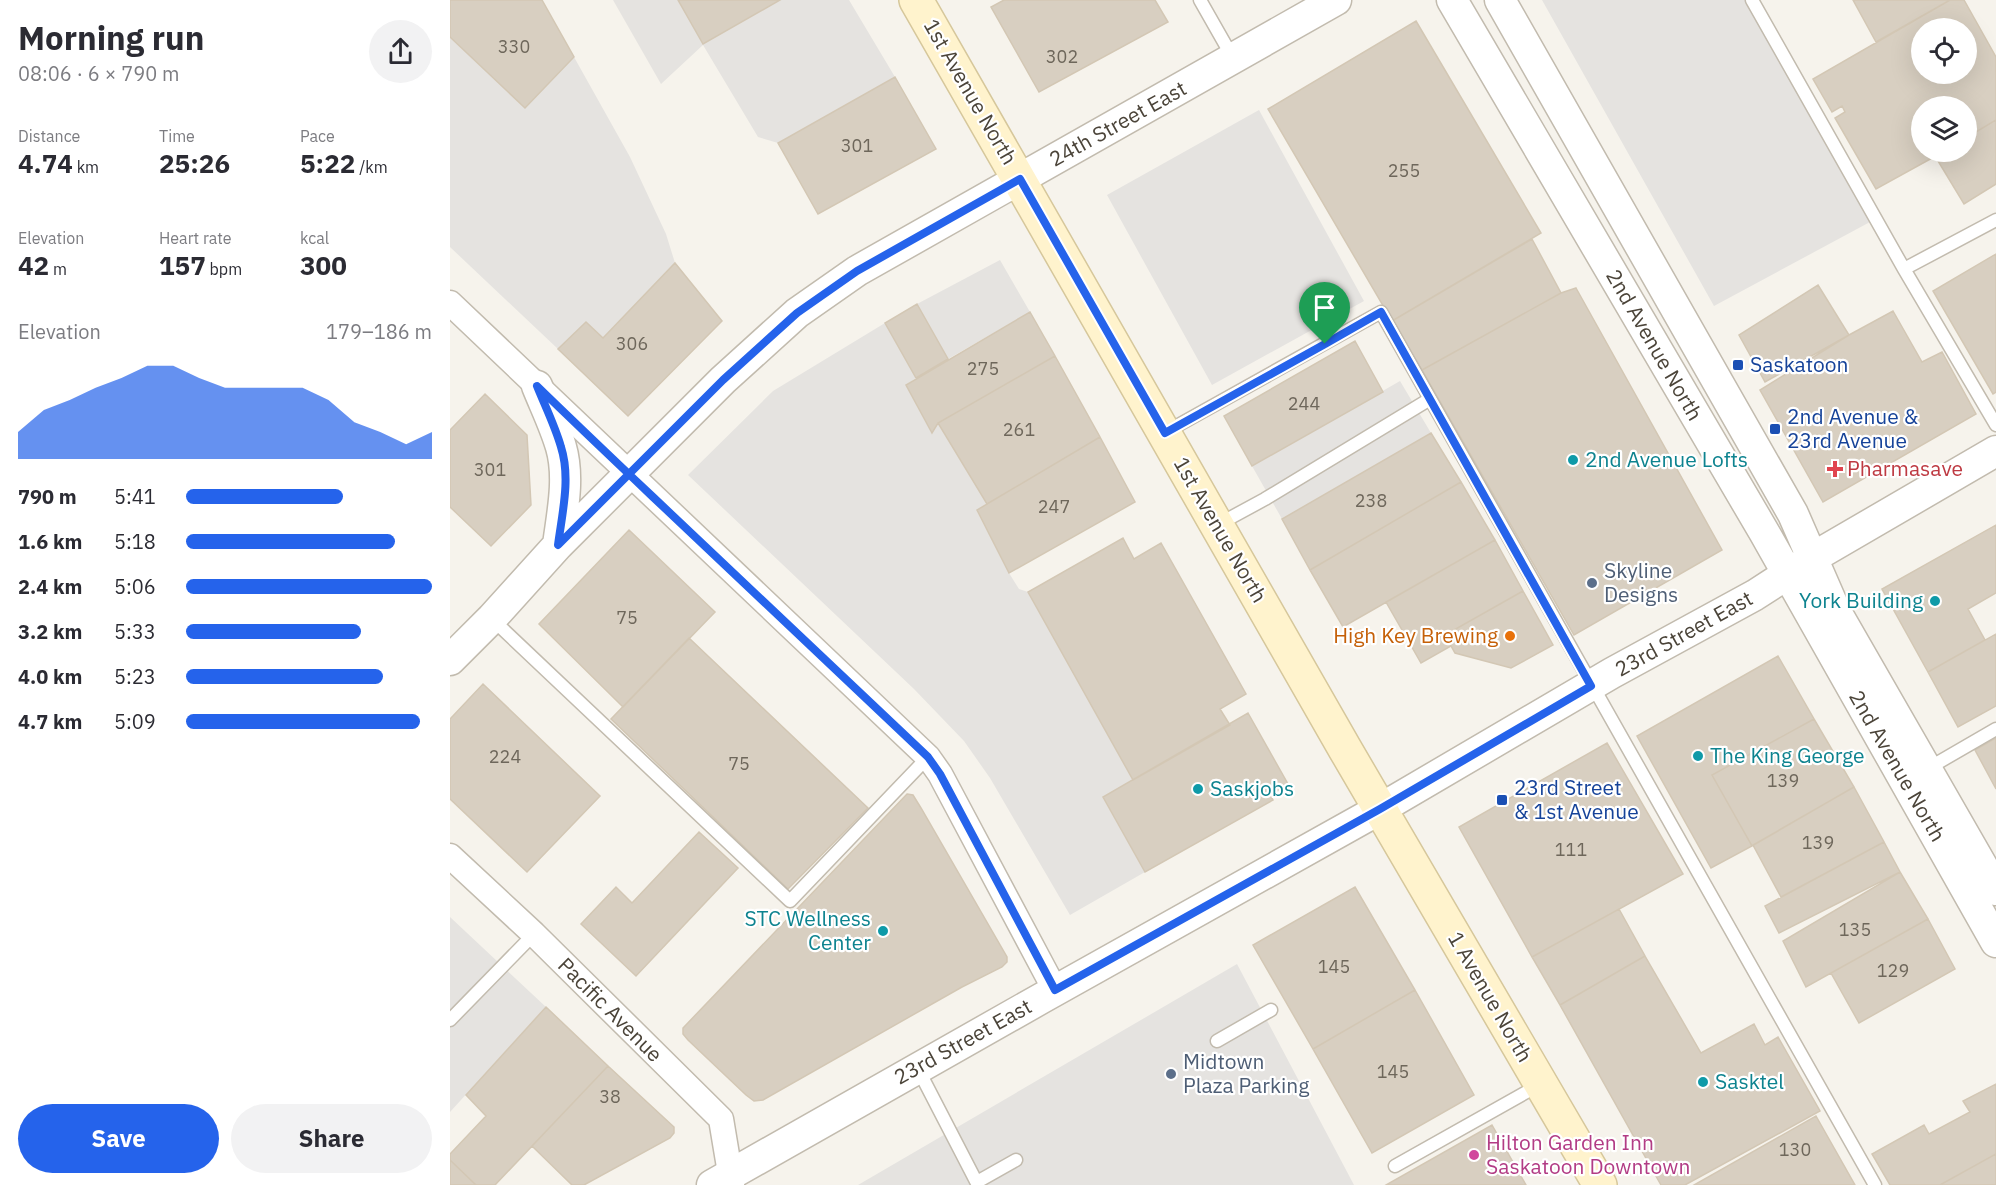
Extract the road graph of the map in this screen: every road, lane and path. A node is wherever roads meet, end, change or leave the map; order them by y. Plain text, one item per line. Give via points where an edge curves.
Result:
1 (916, 0) edge
2 (1200, 0) edge
3 (1336, 0) edge
4 (1452, 0) edge
5 (1500, 0) edge
6 (1752, 0) edge
7 (1233, 58) junction
8 (1020, 179) junction
9 (1996, 220) edge
10 (1904, 269) junction
11 (450, 303) edge
12 (537, 386) junction
13 (1430, 399) junction
14 (1996, 425) edge
15 (1165, 433) junction
16 (1996, 452) edge
17 (629, 474) junction
18 (1217, 525) junction
19 (558, 545) junction
20 (1800, 566) junction
21 (492, 618) junction
22 (450, 660) edge
23 (1591, 686) junction
24 (1996, 729) edge
25 (928, 757) junction
26 (1927, 769) junction
27 (1380, 809) junction
28 (450, 856) edge
29 (1996, 890) edge
30 (534, 934) junction
31 (1996, 942) edge
32 (1055, 990) junction
33 (1271, 1010) dead end
34 (450, 1020) edge
35 (1216, 1041) dead end
36 (918, 1068) junction
37 (1540, 1084) junction
38 (1016, 1160) dead end
39 (1395, 1166) dead end
40 (725, 1181) edge
41 (978, 1183) edge
42 (1600, 1185) edge
43 (1875, 1185) edge

1 - 8 main road, 1st Avenue North
2 - 7 lane
3 - 7 street, 24th Street East
4 - 20 street, 2nd Avenue North
5 - 20 street, 2nd Avenue North via 1792,514
6 - 10 lane
7 - 8 street, 24th Street East
8 - 15 main road, 1st Avenue North
8 - 17 street, 24th Street East via 857,271 817,298 775,331
9 - 10 lane
10 - 14 lane
11 - 12 street
12 - 17 street
12 - 19 street via 565,469
13 - 15 lane via 1381,312
13 - 18 lane
13 - 23 lane
15 - 18 main road, 1st Avenue North
16 - 20 street, 23rd Street East
17 - 19 street, 24th Street East
17 - 25 street
18 - 27 main road, 1st Avenue North
19 - 21 street, 24th Street East
20 - 23 street, 23rd Street East via 1749,599
20 - 26 street, 2nd Avenue North via 1835,610
20 - 31 street, 2nd Avenue North
21 - 22 street, 24th Street East
21 - 25 lane via 789,902
23 - 27 street, 23rd Street East
23 - 43 lane
24 - 26 lane
25 - 32 street
26 - 29 street, 2nd Avenue North
27 - 32 street, 23rd Street East
27 - 37 main road, 1 Avenue North
28 - 30 street, Pacific Avenue
30 - 34 lane
30 - 40 street, Pacific Avenue via 721,1119
32 - 36 street, 23rd Street East
33 - 35 lane
36 - 40 street, 23rd Street East
36 - 41 lane
37 - 39 lane
37 - 42 main road, 1 Avenue North
38 - 41 lane

